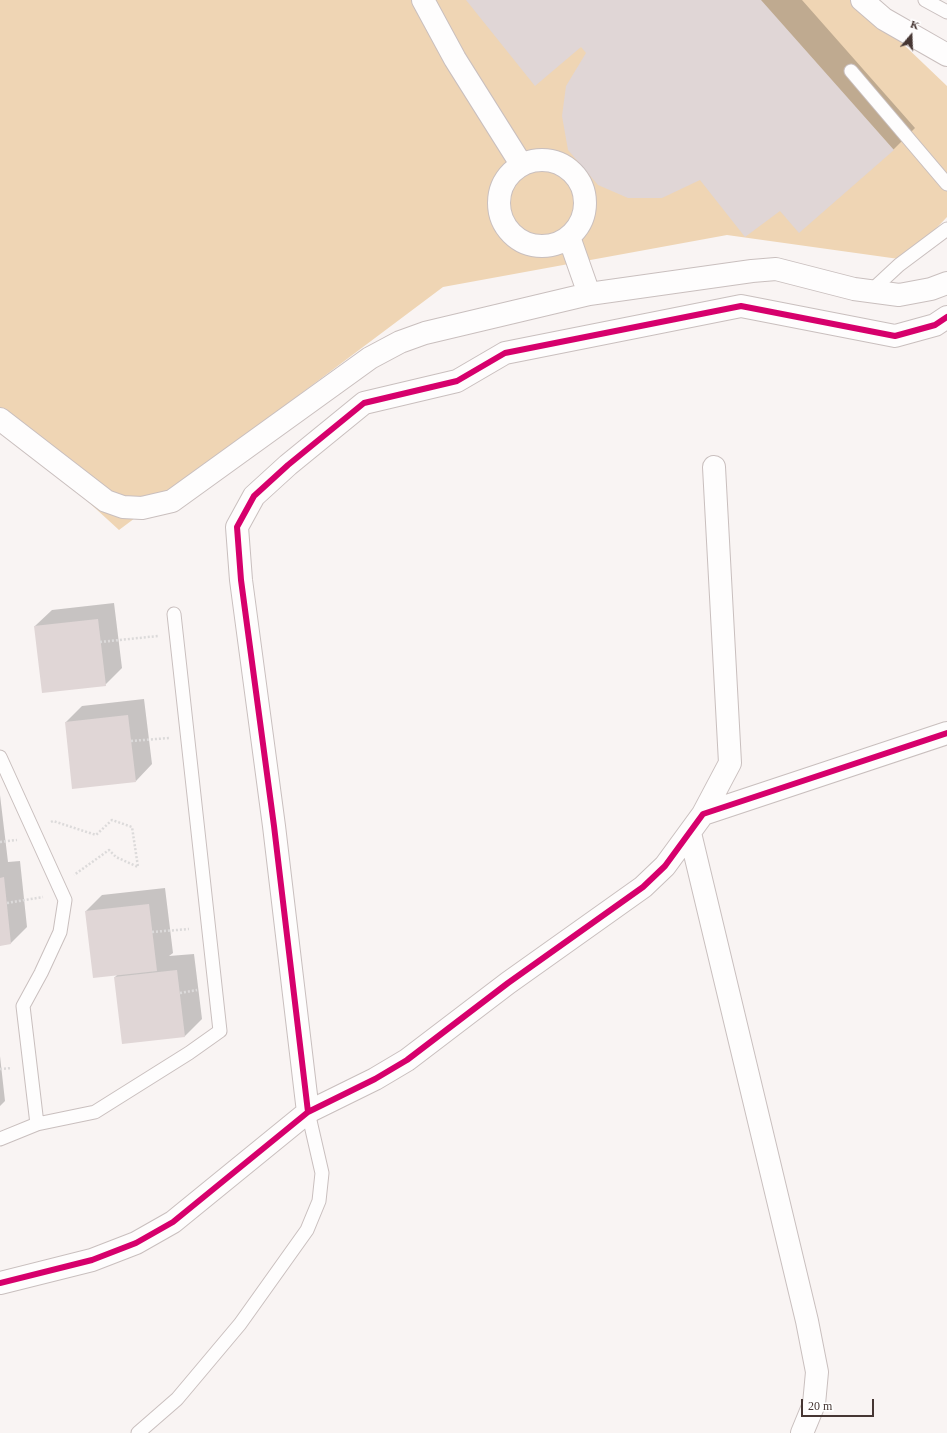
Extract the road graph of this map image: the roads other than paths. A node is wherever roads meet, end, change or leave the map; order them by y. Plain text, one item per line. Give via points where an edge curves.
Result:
1 (423, 0) edge
2 (862, 0) edge
3 (925, 0) edge
4 (947, 12) edge
5 (947, 55) edge
6 (851, 71) dead end
7 (521, 164) junction
8 (947, 184) edge
9 (947, 229) edge
10 (569, 237) junction
11 (947, 283) edge
12 (871, 291) junction
13 (589, 294) junction
14 (947, 317) edge
15 (0, 419) edge
16 (714, 467) dead end
17 (174, 614) dead end
18 (947, 734) edge
19 (0, 757) edge
20 (703, 814) junction
21 (690, 833) junction
22 (308, 1112) junction
23 (37, 1124) junction
24 (0, 1139) edge
25 (0, 1283) edge
26 (138, 1433) edge
27 (802, 1433) edge

1 - 7 street via 455,60
2 - 5 street via 884,19
3 - 4 lane
6 - 8 lane
7 - 10 street via 550,159 575,173 586,199 585,213 579,226
7 - 10 street via 510,173 502,185 500,213 506,227 528,244 557,244
9 - 12 lane via 899,265
10 - 13 street
11 - 12 street via 899,295
12 - 13 street via 776,269
13 - 15 street via 425,333 400,342 370,358 172,501 142,508 123,507 106,501
14 - 22 street via 935,325 895,336 741,306 505,353 457,381 364,403 288,464 254,496 237,527 241,580 274,826
16 - 20 street via 730,763
17 - 23 lane via 220,1031 189,1054 95,1112
18 - 20 street
19 - 23 lane via 65,900 60,932 23,1006
20 - 21 street
21 - 22 street via 665,866 643,887 508,983 407,1060
21 - 27 street via 808,1321 817,1372 814,1404
22 - 25 street via 173,1222 136,1243 92,1260
22 - 26 lane via 322,1173 319,1201 307,1230 235,1330 177,1399
23 - 24 lane

